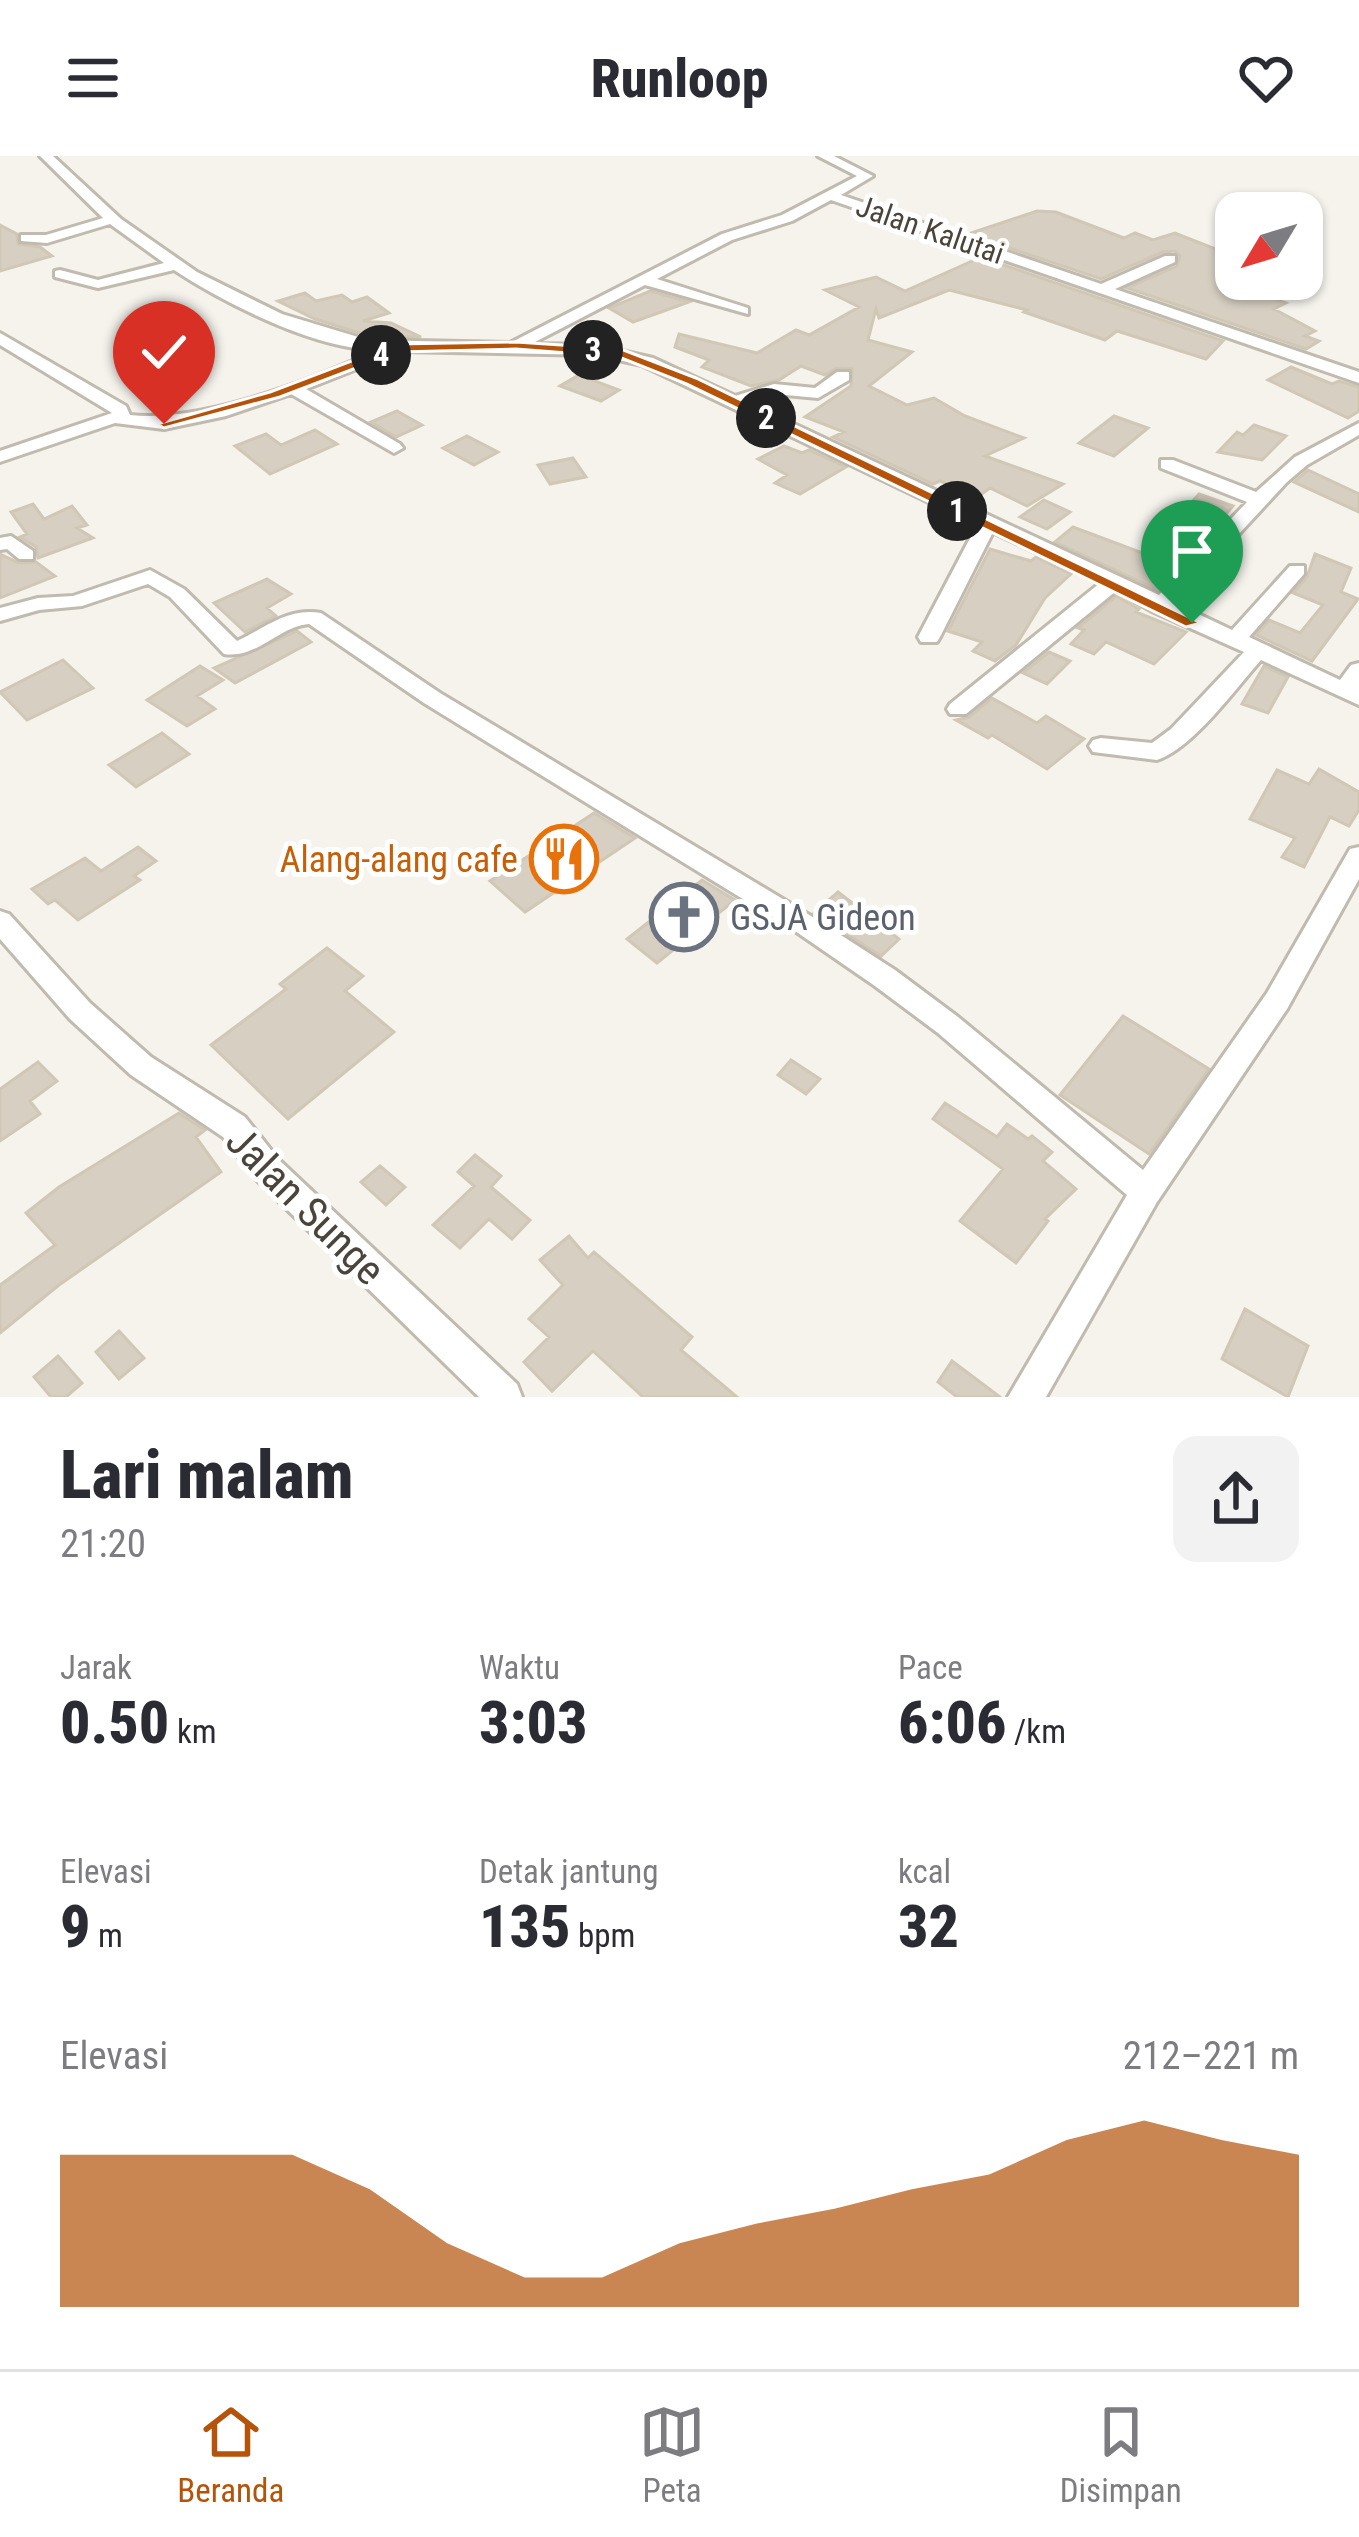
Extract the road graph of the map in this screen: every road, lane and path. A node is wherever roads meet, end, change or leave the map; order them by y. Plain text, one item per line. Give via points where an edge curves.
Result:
1 (46, 156) edge
2 (824, 156) edge
3 (834, 197) junction
4 (114, 219) junction
5 (26, 238) dead end
6 (1170, 259) dead end
7 (171, 266) junction
8 (60, 274) dead end
9 (646, 280) junction
10 (1103, 289) junction
11 (743, 311) dead end
12 (0, 338) edge
13 (516, 346) junction
14 (396, 348) junction
15 (843, 376) dead end
16 (1359, 377) edge
17 (293, 388) junction
18 (734, 402) junction
19 (122, 418) junction
20 (1359, 428) edge
21 (394, 448) dead end
22 (0, 458) edge
23 (1167, 464) dead end
24 (1259, 500) junction
25 (987, 525) junction
26 (0, 544) edge
27 (26, 554) dead end
28 (1297, 570) dead end
29 (1112, 584) junction
30 (1159, 607) junction
31 (0, 615) edge
32 (928, 638) dead end
33 (1245, 646) junction
34 (1359, 670) edge
35 (1351, 695) edge
36 (958, 709) dead end
37 (1101, 746) dead end
38 (1359, 856) edge
39 (0, 921) edge
40 (1146, 1192) junction
41 (504, 1397) edge
42 (1026, 1397) edge

1 - 4 street
2 - 3 street via 866,176
3 - 9 street, Jalan Kalutai via 727,237
3 - 10 street, Jalan Kalutai
4 - 5 street
4 - 7 street
6 - 10 street
7 - 8 street via 98,284
7 - 14 street via 319,332
9 - 11 street
9 - 13 street, Jalan Kalutai
10 - 16 street, Jalan Kalutai
12 - 19 street
13 - 14 street
13 - 18 street via 632,356
14 - 17 street
15 - 18 street via 818,393 774,389
17 - 19 street via 183,422
17 - 21 street
18 - 25 street
19 - 22 street
20 - 24 street via 1301,461
23 - 24 street
24 - 30 street
25 - 29 street
25 - 32 street
26 - 27 street
28 - 33 street
29 - 30 street
29 - 36 street
30 - 33 street
31 - 40 street via 75,602 150,576 178,592 232,649 296,618 314,619 884,978
33 - 35 street
33 - 37 street via 1179,735 1157,752
34 - 35 street
38 - 40 street via 1276,1001
39 - 41 street, Jalan Sunge via 141,1066 234,1126 267,1169
40 - 42 street

